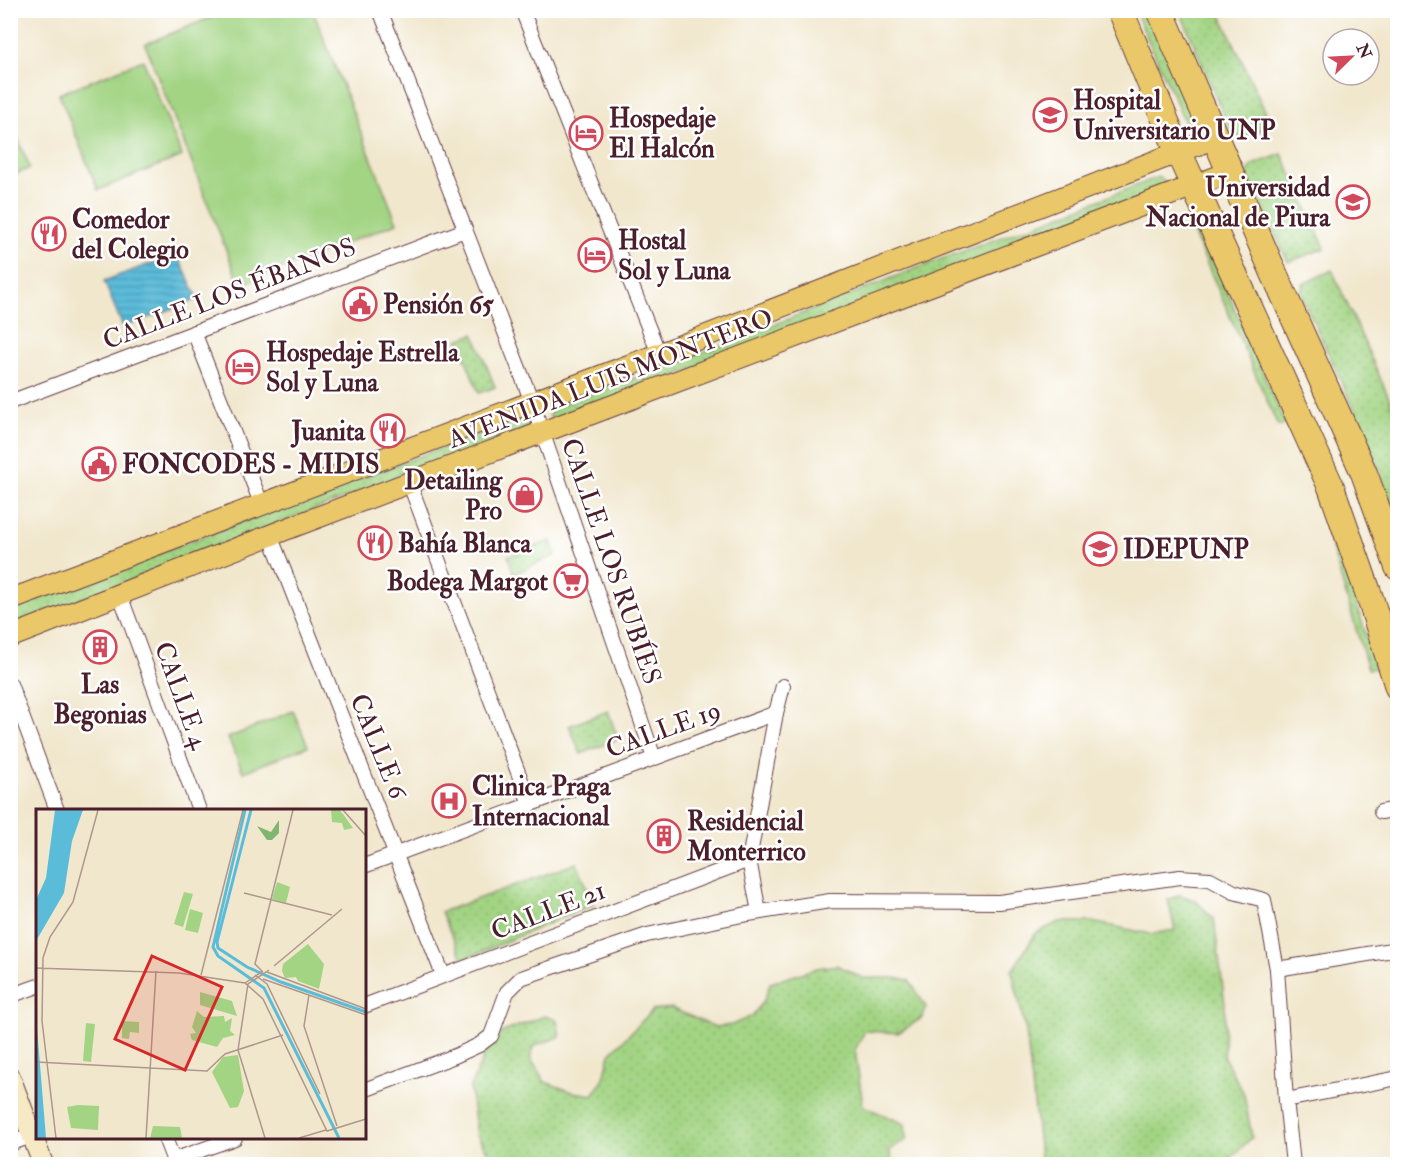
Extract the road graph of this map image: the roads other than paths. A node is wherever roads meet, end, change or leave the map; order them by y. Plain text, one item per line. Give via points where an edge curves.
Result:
1 (380, 10) edge
2 (522, 10) edge
3 (1120, 10) edge
4 (1160, 10) edge
5 (1215, 138) junction
6 (1179, 153) junction
7 (1230, 172) junction
8 (1194, 187) junction
9 (465, 230) junction
10 (194, 332) junction
11 (659, 354) junction
12 (10, 402) edge
13 (532, 402) junction
14 (542, 432) junction
15 (409, 482) junction
16 (261, 504) junction
17 (270, 535) junction
18 (1398, 567) edge
19 (120, 595) junction
20 (10, 600) edge
21 (10, 637) edge
22 (10, 684) edge
23 (783, 686) dead end
24 (1398, 687) edge
25 (776, 713) junction
26 (654, 758) junction
27 (530, 804) junction
28 (57, 809) edge
29 (199, 809) edge
30 (1398, 809) edge
31 (1381, 812) dead end
32 (396, 854) junction
33 (749, 860) junction
34 (366, 865) edge
35 (759, 912) junction
36 (1398, 949) edge
37 (1277, 969) junction
38 (443, 975) junction
39 (36, 987) edge
40 (10, 996) edge
41 (366, 1005) edge
42 (10, 1077) edge
43 (1398, 1078) edge
44 (366, 1089) edge
45 (1286, 1100) junction
46 (35, 1134) edge
47 (36, 1139) edge
48 (166, 1139) edge
49 (230, 1139) edge
50 (10, 1144) edge
51 (174, 1162) edge
52 (43, 1164) edge
53 (1293, 1164) edge

1 - 9 street, CALLE LOS RUBÍES
2 - 11 street
3 - 6 highway
4 - 5 highway
5 - 6 main road, AVENIDA LUIS MONTERO
5 - 7 highway
6 - 8 highway
6 - 11 main road, AVENIDA LUIS MONTERO
7 - 8 main road, AVENIDA LUIS MONTERO
7 - 18 highway via 1364,473
8 - 14 main road, AVENIDA LUIS MONTERO
8 - 24 highway via 1331,487
9 - 10 street, CALLE LOS ÉBANOS
9 - 13 street, CALLE LOS RUBÍES
10 - 12 street, CALLE LOS ÉBANOS
10 - 16 street
11 - 13 main road, AVENIDA LUIS MONTERO
13 - 14 street, CALLE LOS RUBÍES
13 - 16 main road, AVENIDA LUIS MONTERO
14 - 15 main road, AVENIDA LUIS MONTERO
14 - 26 street, CALLE LOS RUBÍES
15 - 17 main road, AVENIDA LUIS MONTERO
15 - 27 street
16 - 20 main road, AVENIDA LUIS MONTERO
17 - 19 main road, AVENIDA LUIS MONTERO
17 - 32 street, CALLE 6
19 - 21 main road, AVENIDA LUIS MONTERO
19 - 29 street, CALLE 4
22 - 28 street
23 - 25 street
25 - 26 street, CALLE 19
25 - 33 street
26 - 27 street, CALLE 19
27 - 32 street, CALLE 19
30 - 31 street
32 - 34 street, CALLE 19
32 - 38 street, CALLE 6
33 - 35 street
33 - 38 street, CALLE 21
35 - 37 street via 830,901 999,902 1180,878 1210,879 1234,892 1264,900
35 - 44 street via 647,935 521,978 507,992 491,1036 479,1045
36 - 37 street
37 - 45 street
38 - 41 street, CALLE 21
39 - 40 street
42 - 46 main road
43 - 45 street
45 - 53 street
46 - 50 street
47 - 52 main road
48 - 51 street
49 - 51 street

